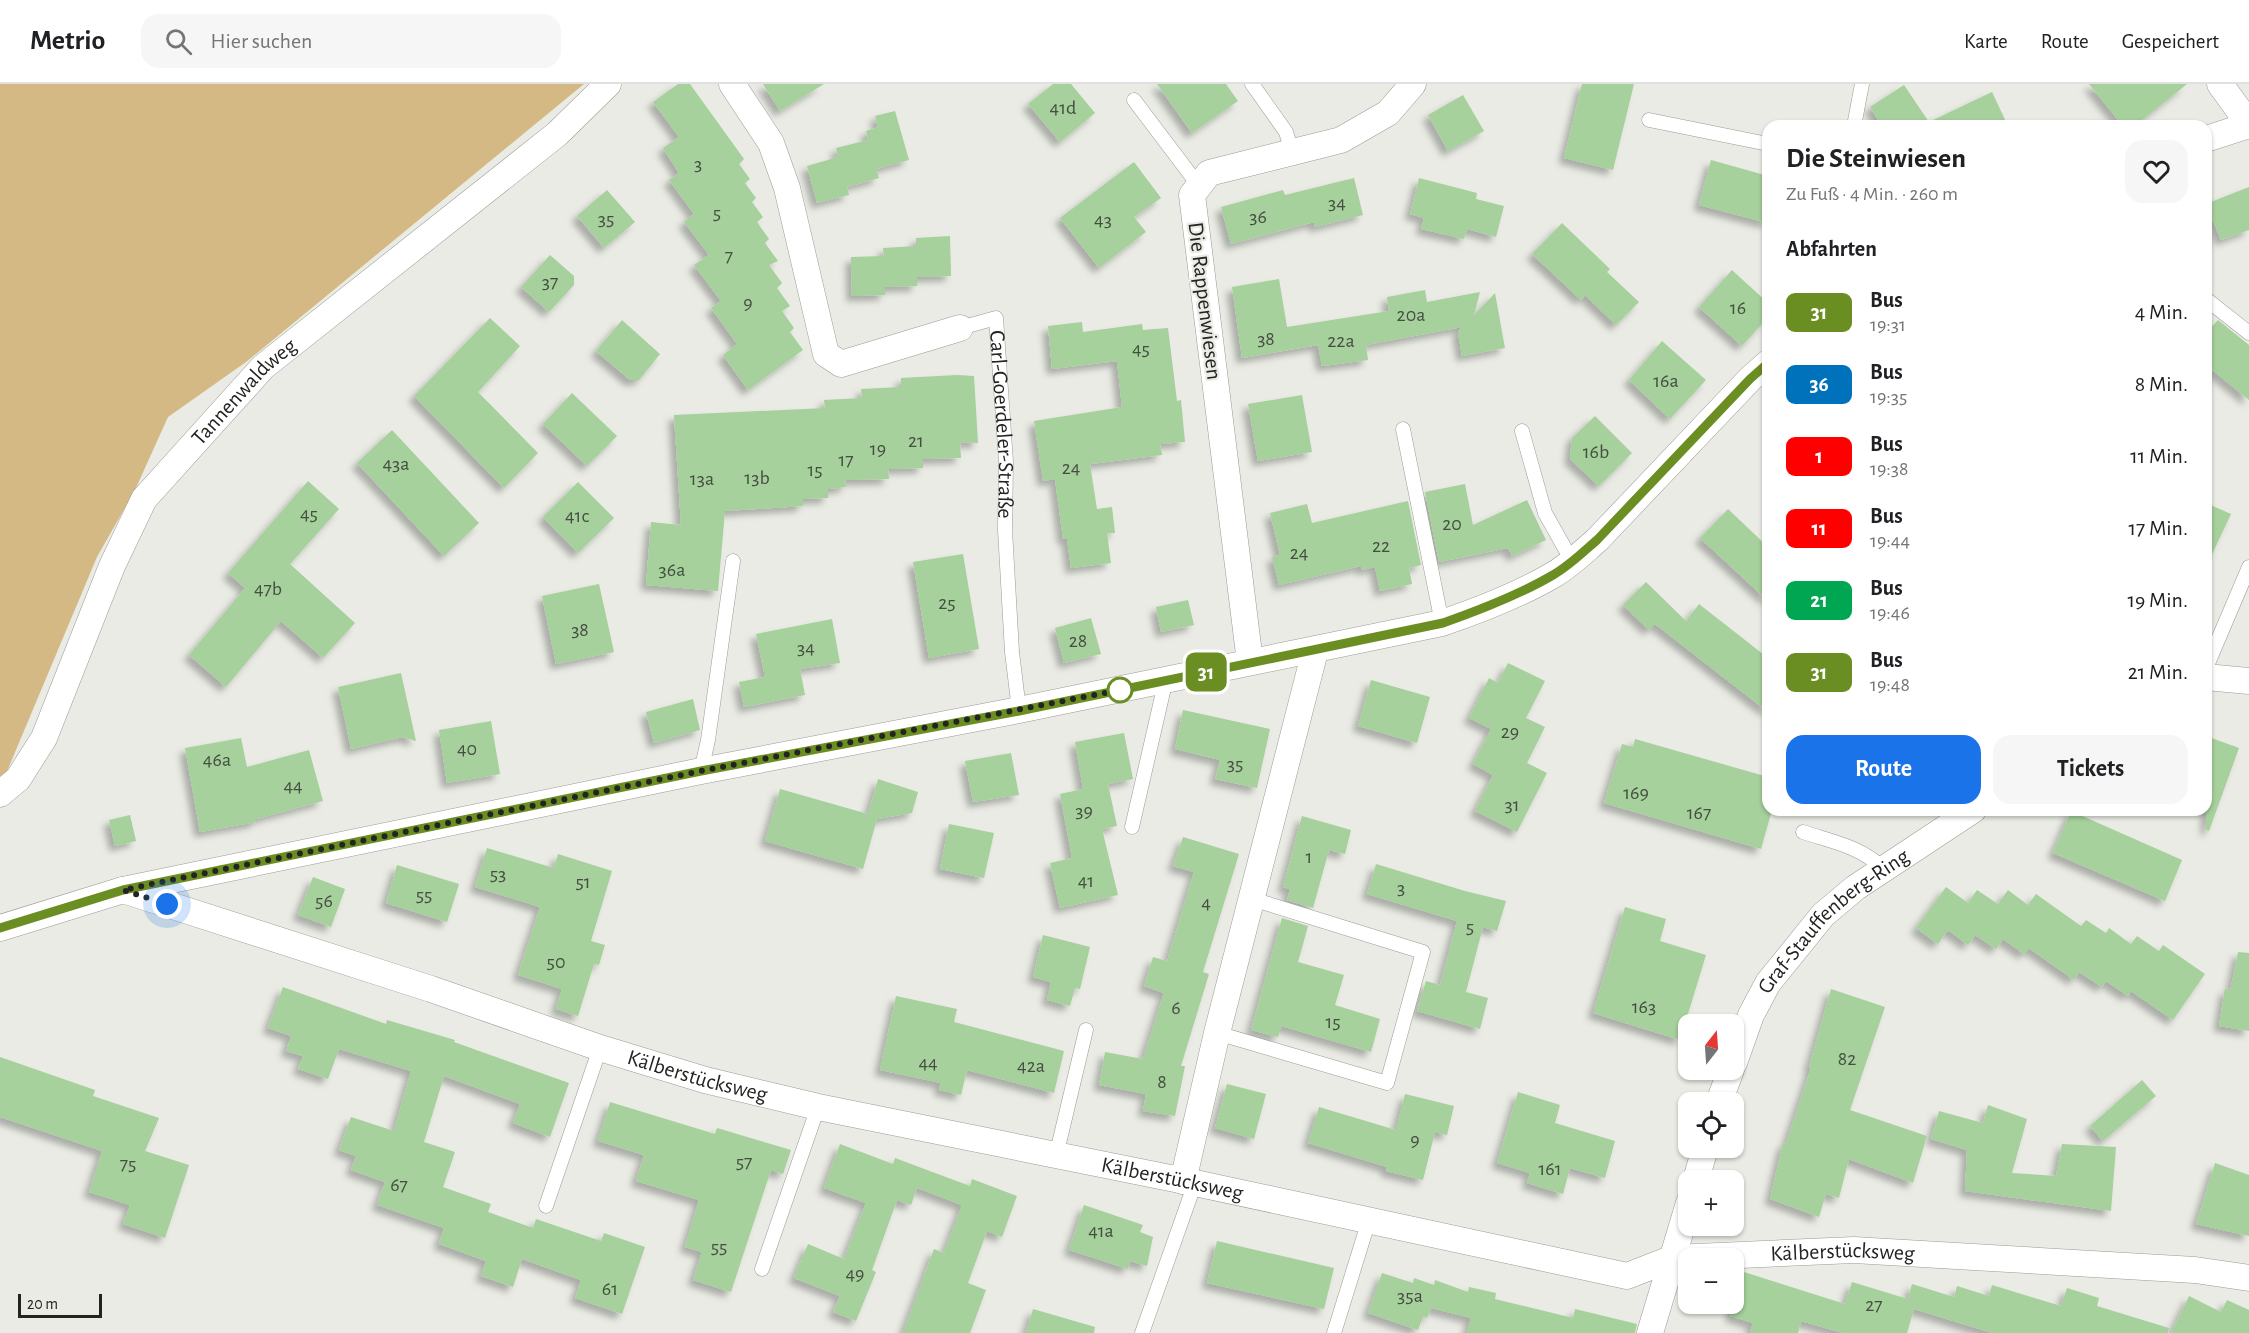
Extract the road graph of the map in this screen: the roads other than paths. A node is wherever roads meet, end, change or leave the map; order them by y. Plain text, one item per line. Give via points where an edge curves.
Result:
1 (608, 84) edge
2 (732, 84) edge
3 (1252, 84) edge
4 (1413, 84) edge
5 (1862, 84) edge
6 (2220, 84) edge
7 (1134, 100) dead end
8 (1649, 120) dead end
9 (1855, 120) edge
10 (2249, 124) edge
11 (2212, 137) edge
12 (1762, 143) edge
13 (1292, 152) junction
14 (1198, 186) junction
15 (2212, 304) edge
16 (960, 328) joint
17 (2249, 333) edge
18 (1762, 368) edge
19 (1403, 429) dead end
20 (1522, 430) dead end
21 (733, 561) dead end
22 (1572, 561) junction
23 (2249, 567) edge
24 (1443, 623) junction
25 (1315, 651) junction
26 (2212, 654) edge
27 (1250, 663) junction
28 (2212, 678) edge
29 (1166, 679) junction
30 (2249, 681) edge
31 (1019, 711) junction
32 (701, 771) junction
33 (0, 794) edge
34 (1964, 816) edge
35 (1132, 826) dead end
36 (1803, 832) dead end
37 (1883, 868) junction
38 (123, 890) junction
39 (1252, 898) junction
40 (0, 928) edge
41 (1086, 1030) dead end
42 (1217, 1033) junction
43 (1744, 1035) edge
44 (600, 1048) junction
45 (818, 1107) junction
46 (1056, 1156) junction
47 (1189, 1182) junction
48 (546, 1206) dead end
49 (1369, 1220) junction
50 (1679, 1236) edge
51 (1673, 1258) junction
52 (762, 1269) dead end
53 (2249, 1278) edge
54 (1142, 1333) edge
55 (1335, 1333) edge
56 (1650, 1333) edge

1 - 33 street, Tannenwaldweg via 557,134 262,367 144,499 112,566 44,738 18,779
2 - 16 street, Carl-Goerdeler-Straße via 771,143 787,189 826,354 841,364
3 - 13 lane via 1286,132
4 - 13 street via 1388,114 1341,140
5 - 9 lane
6 - 10 street
7 - 14 lane
8 - 12 lane
10 - 11 street
13 - 14 street via 1209,173
14 - 27 street, Die Rappenwiesen via 1192,195
15 - 17 lane
16 - 31 lane, Carl-Goerdeler-Straße via 996,318 1006,462 1005,530 1012,652
18 - 22 street via 1597,540
19 - 24 lane
20 - 22 lane via 1545,513
21 - 32 lane
22 - 24 street via 1554,575
23 - 26 lane
24 - 25 street
25 - 27 street
25 - 39 street
27 - 29 street
28 - 30 street
29 - 31 street
29 - 35 lane
31 - 32 street
32 - 38 street
34 - 37 street, Graf-Stauffenberg-Ring
36 - 37 lane via 1856,849
37 - 43 street, Graf-Stauffenberg-Ring via 1824,915 1768,983
38 - 40 street
38 - 44 street, Kälberstücksweg
39 - 42 street
39 - 42 lane via 1423,952 1387,1083
41 - 46 lane
42 - 47 street
44 - 45 street, Kälberstücksweg via 705,1080
44 - 48 lane
45 - 46 street, Kälberstücksweg
45 - 52 lane
46 - 47 street, Kälberstücksweg
47 - 49 street, Kälberstücksweg
47 - 54 lane
49 - 51 street, Kälberstücksweg via 1627,1276
49 - 55 lane
50 - 51 street
51 - 53 street, Kälberstücksweg via 1854,1250 2195,1270
51 - 56 street

